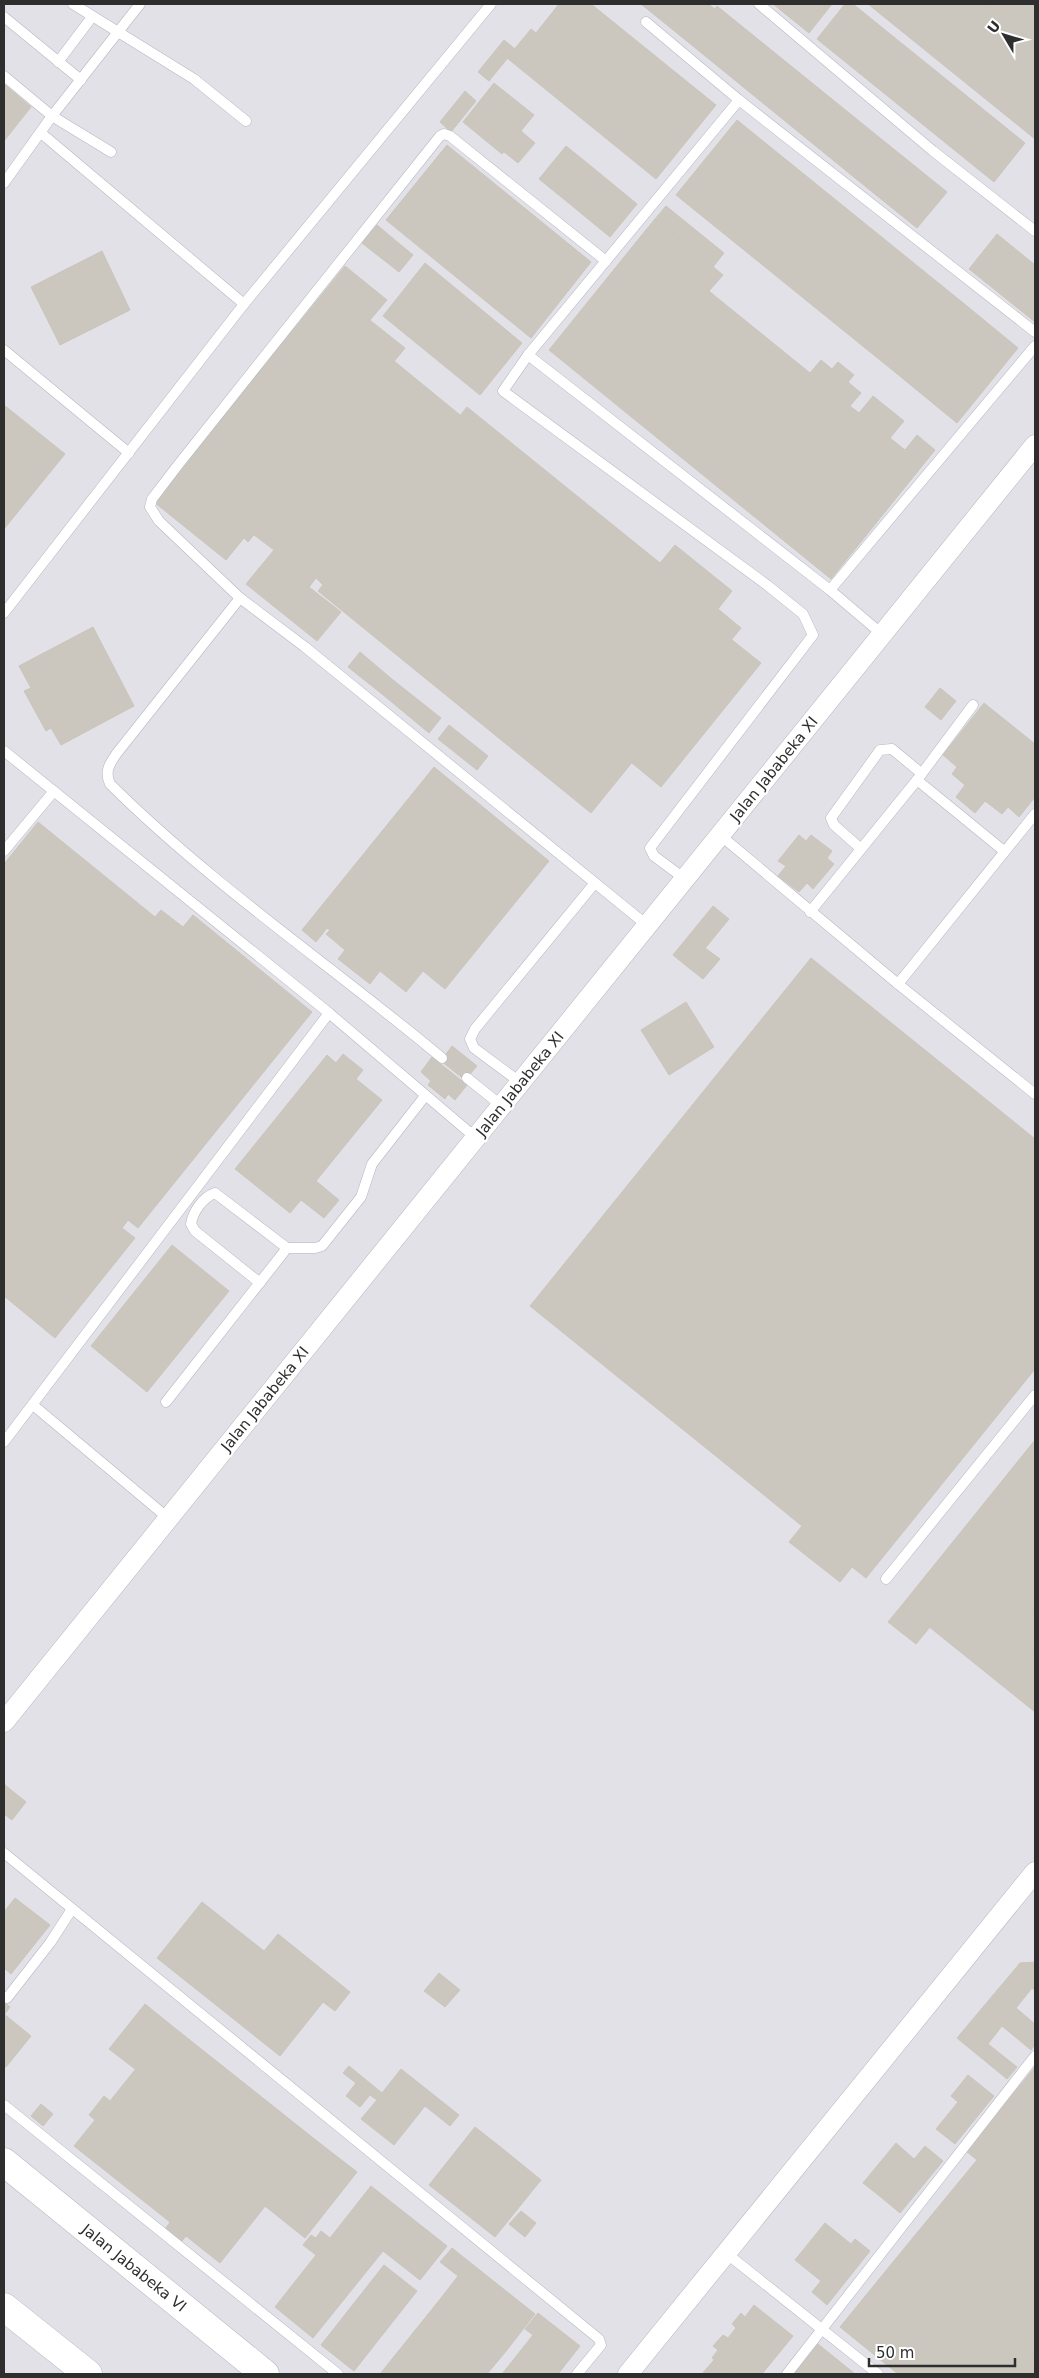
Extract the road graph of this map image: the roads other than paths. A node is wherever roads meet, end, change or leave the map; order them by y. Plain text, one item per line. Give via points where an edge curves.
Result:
1 (73, 4) edge
2 (140, 4) edge
3 (491, 4) edge
4 (759, 4) edge
5 (4, 17) edge
6 (92, 17) junction
7 (646, 22) dead end
8 (118, 31) junction
9 (58, 62) junction
10 (4, 76) edge
11 (81, 80) junction
12 (739, 100) junction
13 (52, 116) junction
14 (246, 121) dead end
15 (41, 133) junction
16 (111, 152) dead end
17 (4, 182) edge
18 (1035, 231) edge
19 (606, 260) junction
20 (244, 304) junction
21 (1035, 332) edge
22 (1035, 346) edge
23 (4, 350) edge
24 (528, 355) junction
25 (1035, 445) edge
26 (130, 453) junction
27 (830, 590) junction
28 (240, 598) junction
29 (4, 613) edge
30 (883, 634) junction
31 (973, 704) dead end
32 (4, 751) edge
33 (919, 776) junction
34 (54, 791) junction
35 (1035, 814) edge
36 (720, 835) junction
37 (860, 848) junction
38 (4, 851) edge
39 (1004, 851) junction
40 (685, 879) junction
41 (594, 884) junction
42 (810, 912) junction
43 (648, 926) junction
44 (898, 984) junction
45 (329, 1013) junction
46 (442, 1058) dead end
47 (467, 1078) dead end
48 (521, 1083) junction
49 (1035, 1094) edge
50 (425, 1096) junction
51 (502, 1106) junction
52 (476, 1138) junction
53 (287, 1248) junction
54 (260, 1282) junction
55 (1035, 1395) edge
56 (166, 1402) dead end
57 (33, 1405) junction
58 (4, 1442) edge
59 (168, 1518) junction
60 (886, 1579) dead end
61 (4, 1722) edge
62 (4, 1853) edge
63 (1035, 1872) edge
64 (72, 1909) junction
65 (6, 1998) dead end
66 (1035, 2056) edge
67 (4, 2105) edge
68 (4, 2162) edge
69 (726, 2254) junction
70 (4, 2307) edge
71 (824, 2330) junction
72 (88, 2374) edge
73 (265, 2374) edge
74 (338, 2374) edge
75 (577, 2374) edge
76 (628, 2374) edge
77 (788, 2374) edge
78 (878, 2374) edge

1 - 6 lane
2 - 8 lane
3 - 20 lane
4 - 18 lane via 933,151
5 - 9 lane
6 - 8 lane
6 - 9 lane
7 - 12 lane
8 - 11 lane
8 - 14 lane via 194,79
9 - 11 lane
10 - 13 lane
11 - 13 lane
12 - 19 lane
12 - 21 lane
13 - 15 lane
13 - 16 lane
15 - 17 lane
15 - 20 lane
19 - 24 lane
19 - 28 lane via 450,136 440,136 150,502 159,521
20 - 26 lane
22 - 27 lane
23 - 26 lane
24 - 27 lane
24 - 40 lane via 504,388 506,394 767,585 803,614 813,635 650,848 654,856
25 - 30 street, Jalan Jababeka XI
26 - 29 lane
27 - 30 lane
28 - 41 lane via 305,647
28 - 46 lane via 118,752 107,770 110,784 164,834 280,930
30 - 36 street, Jalan Jababeka XI
31 - 33 lane
32 - 34 lane
33 - 37 lane
33 - 37 lane via 892,749 880,750 831,818 834,825
33 - 39 lane
34 - 38 lane
34 - 45 lane
35 - 39 lane
36 - 40 street, Jalan Jababeka XI
36 - 42 lane
37 - 42 lane
39 - 44 lane
40 - 43 street, Jalan Jababeka XI
41 - 43 lane
41 - 48 lane via 470,1039 474,1048
42 - 44 lane
43 - 48 street, Jalan Jababeka XI
44 - 49 lane
45 - 50 lane
45 - 57 lane
47 - 51 lane
48 - 51 street, Jalan Jababeka XI
50 - 52 lane
50 - 53 lane via 372,1164 362,1197 322,1246
51 - 52 street, Jalan Jababeka XI
52 - 59 street, Jalan Jababeka XI
53 - 54 lane
53 - 54 lane via 215,1193 202,1202 191,1224 195,1231
54 - 56 lane
55 - 60 lane
57 - 58 lane
57 - 59 lane
59 - 61 street, Jalan Jababeka XI
62 - 64 lane
63 - 69 street
64 - 65 lane via 50,1943
64 - 75 lane via 599,2339 601,2345
66 - 71 lane
67 - 74 lane
68 - 73 street, Jalan Jababeka VI
69 - 71 lane
69 - 76 street
70 - 72 street
71 - 77 lane
71 - 78 lane

